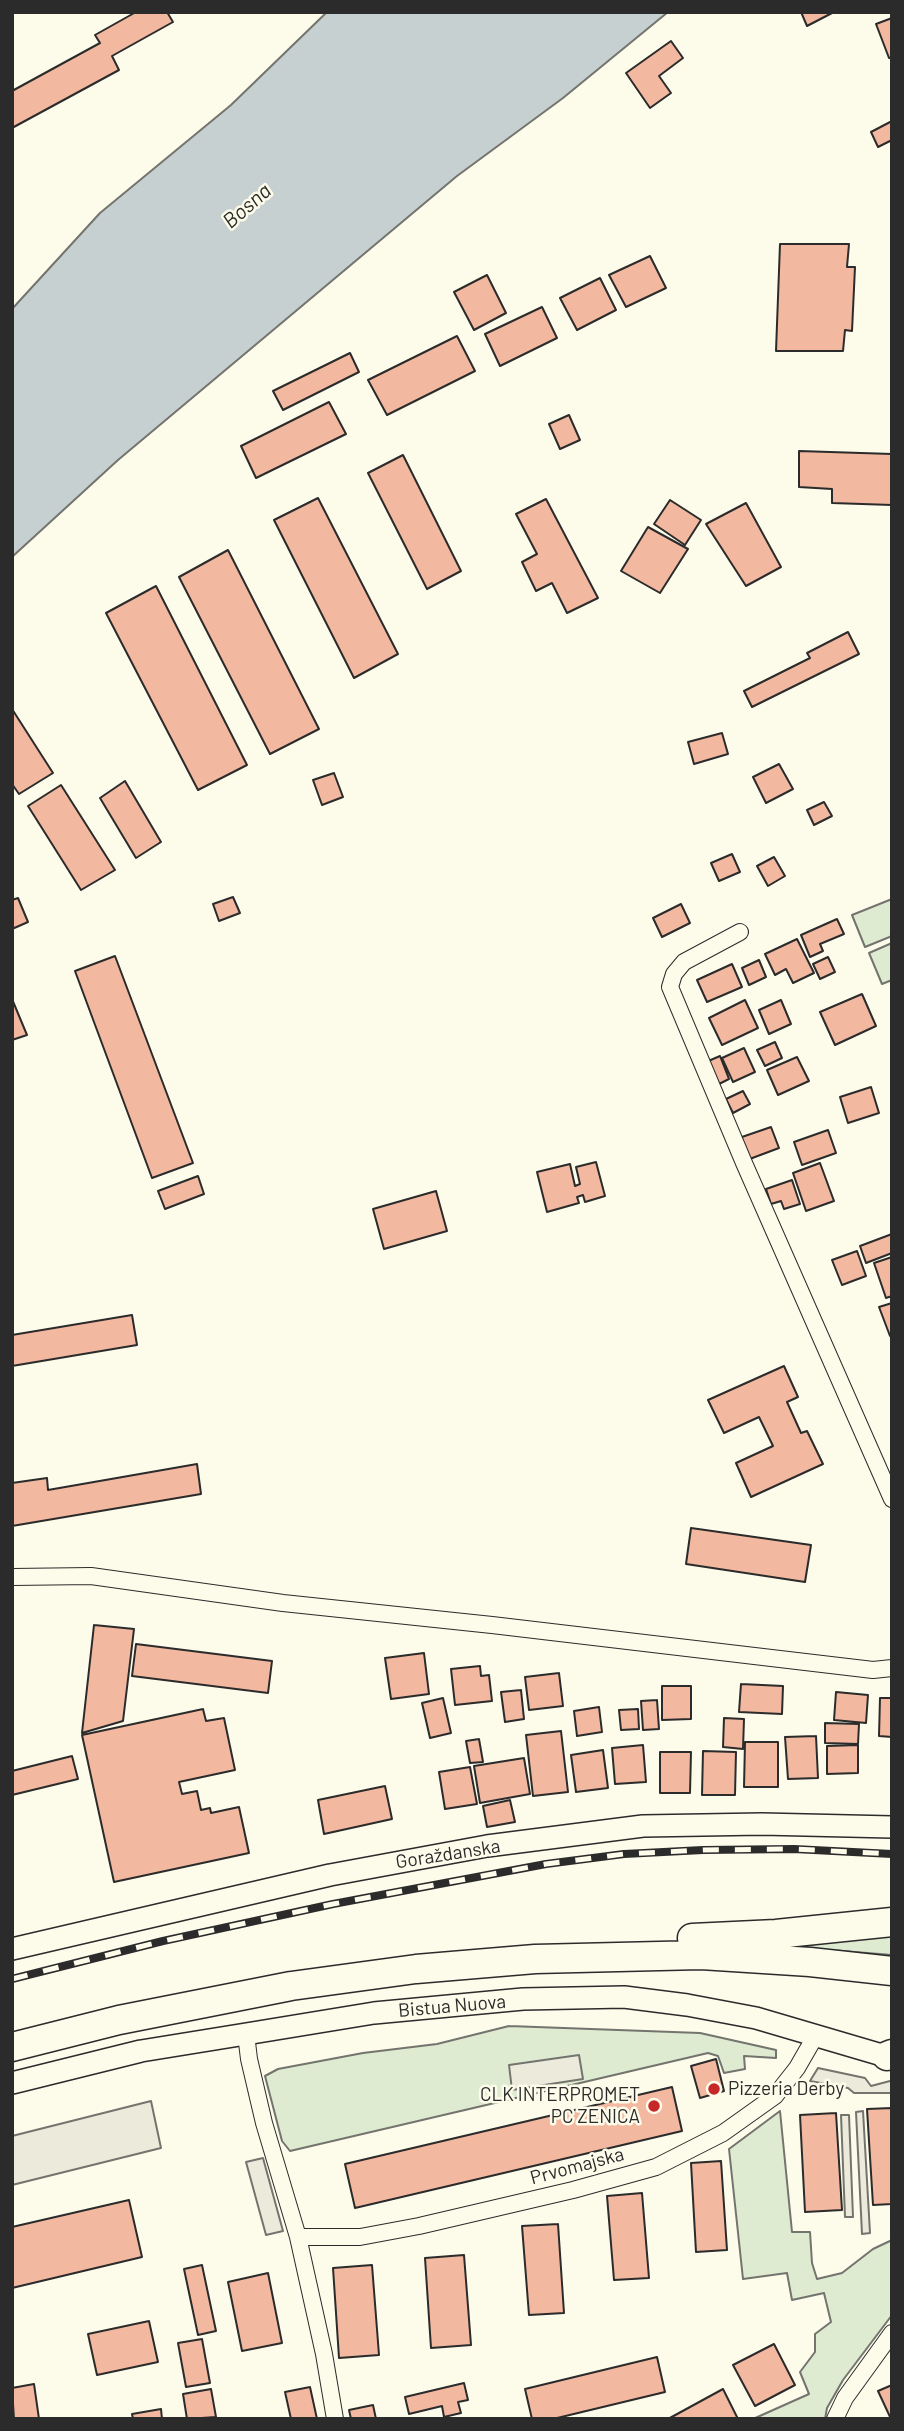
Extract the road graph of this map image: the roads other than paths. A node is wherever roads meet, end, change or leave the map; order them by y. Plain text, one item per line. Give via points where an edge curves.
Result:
1 (740, 932) dead end
2 (892, 1499) edge
3 (12, 1577) edge
4 (892, 1668) edge
5 (892, 1827) edge
6 (892, 1922) edge
7 (12, 1949) edge
8 (535, 1959) junction
9 (892, 1971) edge
10 (892, 1987) edge
11 (246, 2034) junction
12 (816, 2035) junction
13 (12, 2047) edge
14 (890, 2056) edge
15 (12, 2082) edge
16 (298, 2237) junction
17 (892, 2333) edge
18 (335, 2419) edge
19 (835, 2419) edge

1 - 2 street via 684,962 670,987
3 - 4 street via 91,1576 283,1604 873,1670
5 - 7 street, Goraždanska via 643,1826 487,1846 330,1875
6 - 8 highway via 727,1937 607,1939 575,1944
8 - 9 highway via 701,1955
8 - 10 highway via 589,1969 761,1974
8 - 13 highway via 291,1986 118,2020
11 - 12 street, Bistua Nuova via 374,2013 523,1999 624,1997 757,2018
11 - 15 street, Bistua Nuova via 141,2051
11 - 16 street via 264,2123
12 - 14 street, Bistua Nuova
12 - 16 street, Prvomajska via 775,2096 723,2133 656,2166 419,2226 360,2237
16 - 18 street
17 - 19 street

